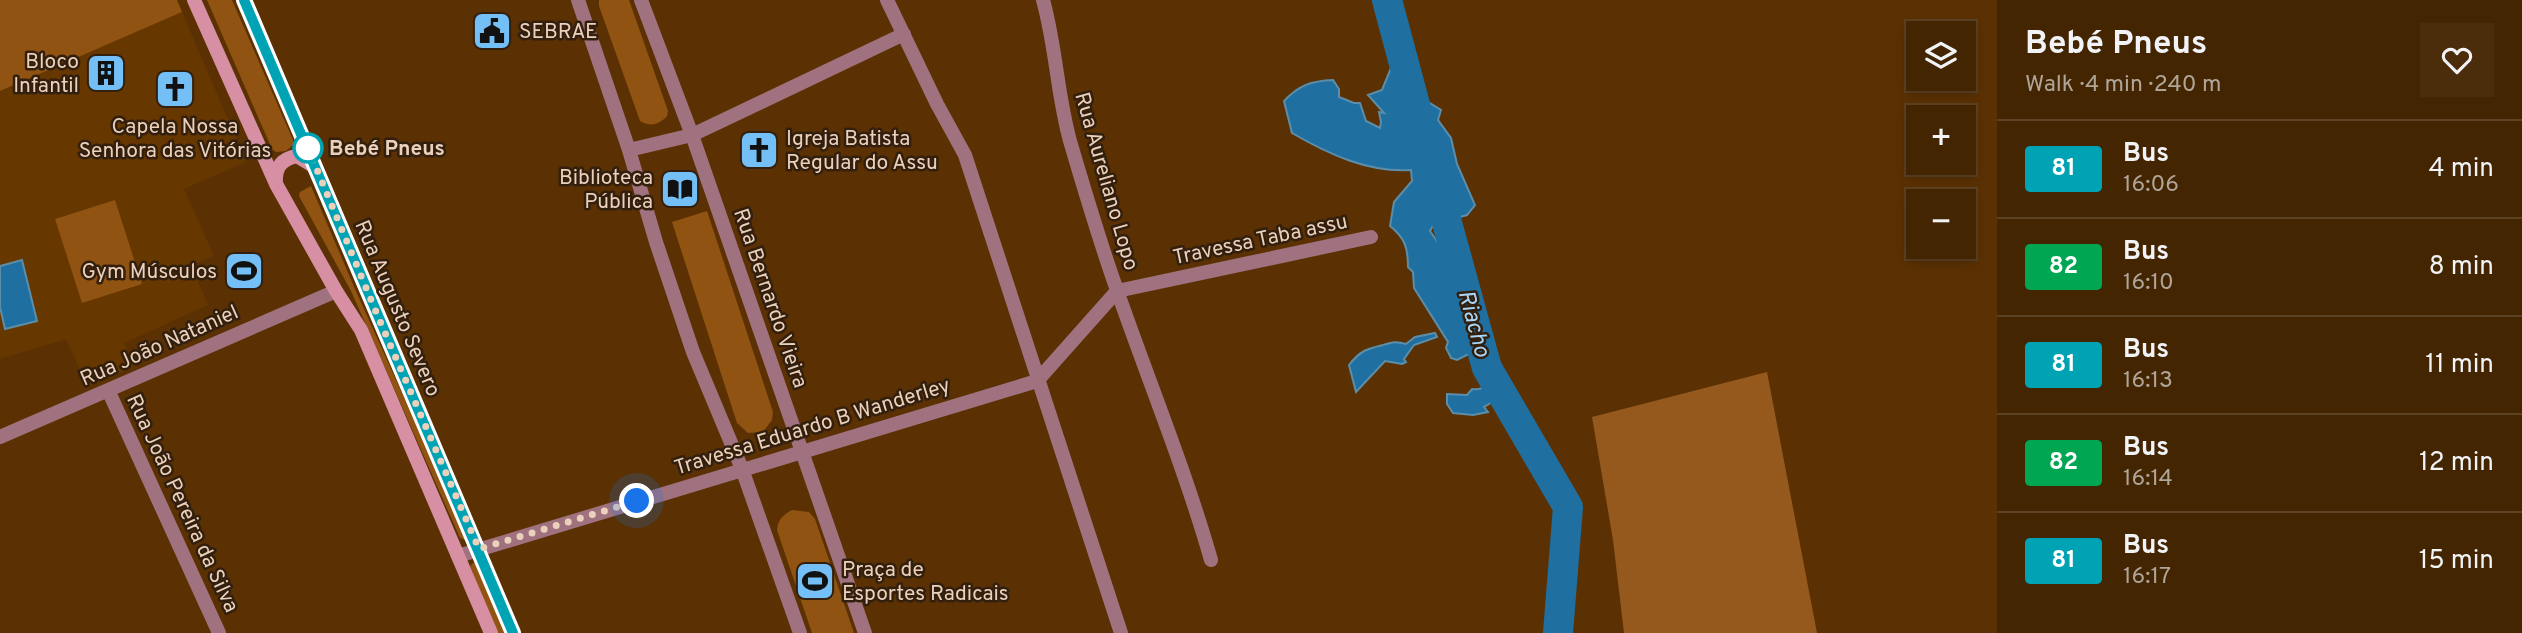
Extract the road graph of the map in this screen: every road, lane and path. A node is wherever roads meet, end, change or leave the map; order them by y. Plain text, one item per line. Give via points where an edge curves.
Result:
1 (194, 0) edge
2 (244, 0) edge
3 (578, 0) edge
4 (641, 0) edge
5 (887, 0) edge
6 (1043, 0) edge
7 (904, 34) junction
8 (692, 135) junction
9 (304, 138) junction
10 (629, 150) junction
11 (264, 158) junction
12 (316, 168) junction
13 (276, 184) junction
14 (1371, 237) dead end
15 (336, 291) junction
16 (1117, 291) junction
17 (1037, 381) junction
18 (108, 390) junction
19 (0, 438) edge
20 (801, 452) junction
21 (742, 469) junction
22 (479, 549) junction
23 (458, 556) junction
24 (1211, 560) dead end
25 (219, 633) edge
26 (491, 633) edge
27 (513, 633) edge
28 (800, 633) edge
29 (865, 633) edge
30 (1121, 633) edge

1 - 11 main road, Rua Augusto Severo
2 - 9 main road, Rua Augusto Severo
3 - 10 street
4 - 8 street, Rua Bernardo Vieira
5 - 7 street
6 - 16 street, Rua Aureliano Lopo via 1069,138
7 - 8 street
7 - 17 street via 965,155
8 - 10 street
8 - 20 street, Rua Bernardo Vieira
9 - 11 main road via 291,154
9 - 12 main road, Rua Augusto Severo
10 - 21 street via 694,352
11 - 13 main road, Rua Augusto Severo
12 - 13 main road via 297,156 287,159 275,173
12 - 22 main road, Rua Augusto Severo
13 - 15 main road, Rua Augusto Severo
14 - 16 street, Travessa Taba assu
15 - 18 street, Rua João Nataniel
15 - 23 main road, Rua Augusto Severo via 361,330
16 - 17 street
16 - 24 street, Rua Aureliano Lopo via 1195,503
17 - 20 street, Travessa Eduardo B Wanderley
17 - 30 street
18 - 19 street, Rua João Nataniel
18 - 25 street, Rua João Pereira da Silva
20 - 21 street, Travessa Eduardo B Wanderley
20 - 29 street, Rua Bernardo Vieira
21 - 22 street, Travessa Eduardo B Wanderley
21 - 28 street
22 - 23 street, Travessa Eduardo B Wanderley
22 - 27 main road, Rua Augusto Severo
23 - 26 main road, Rua Augusto Severo

